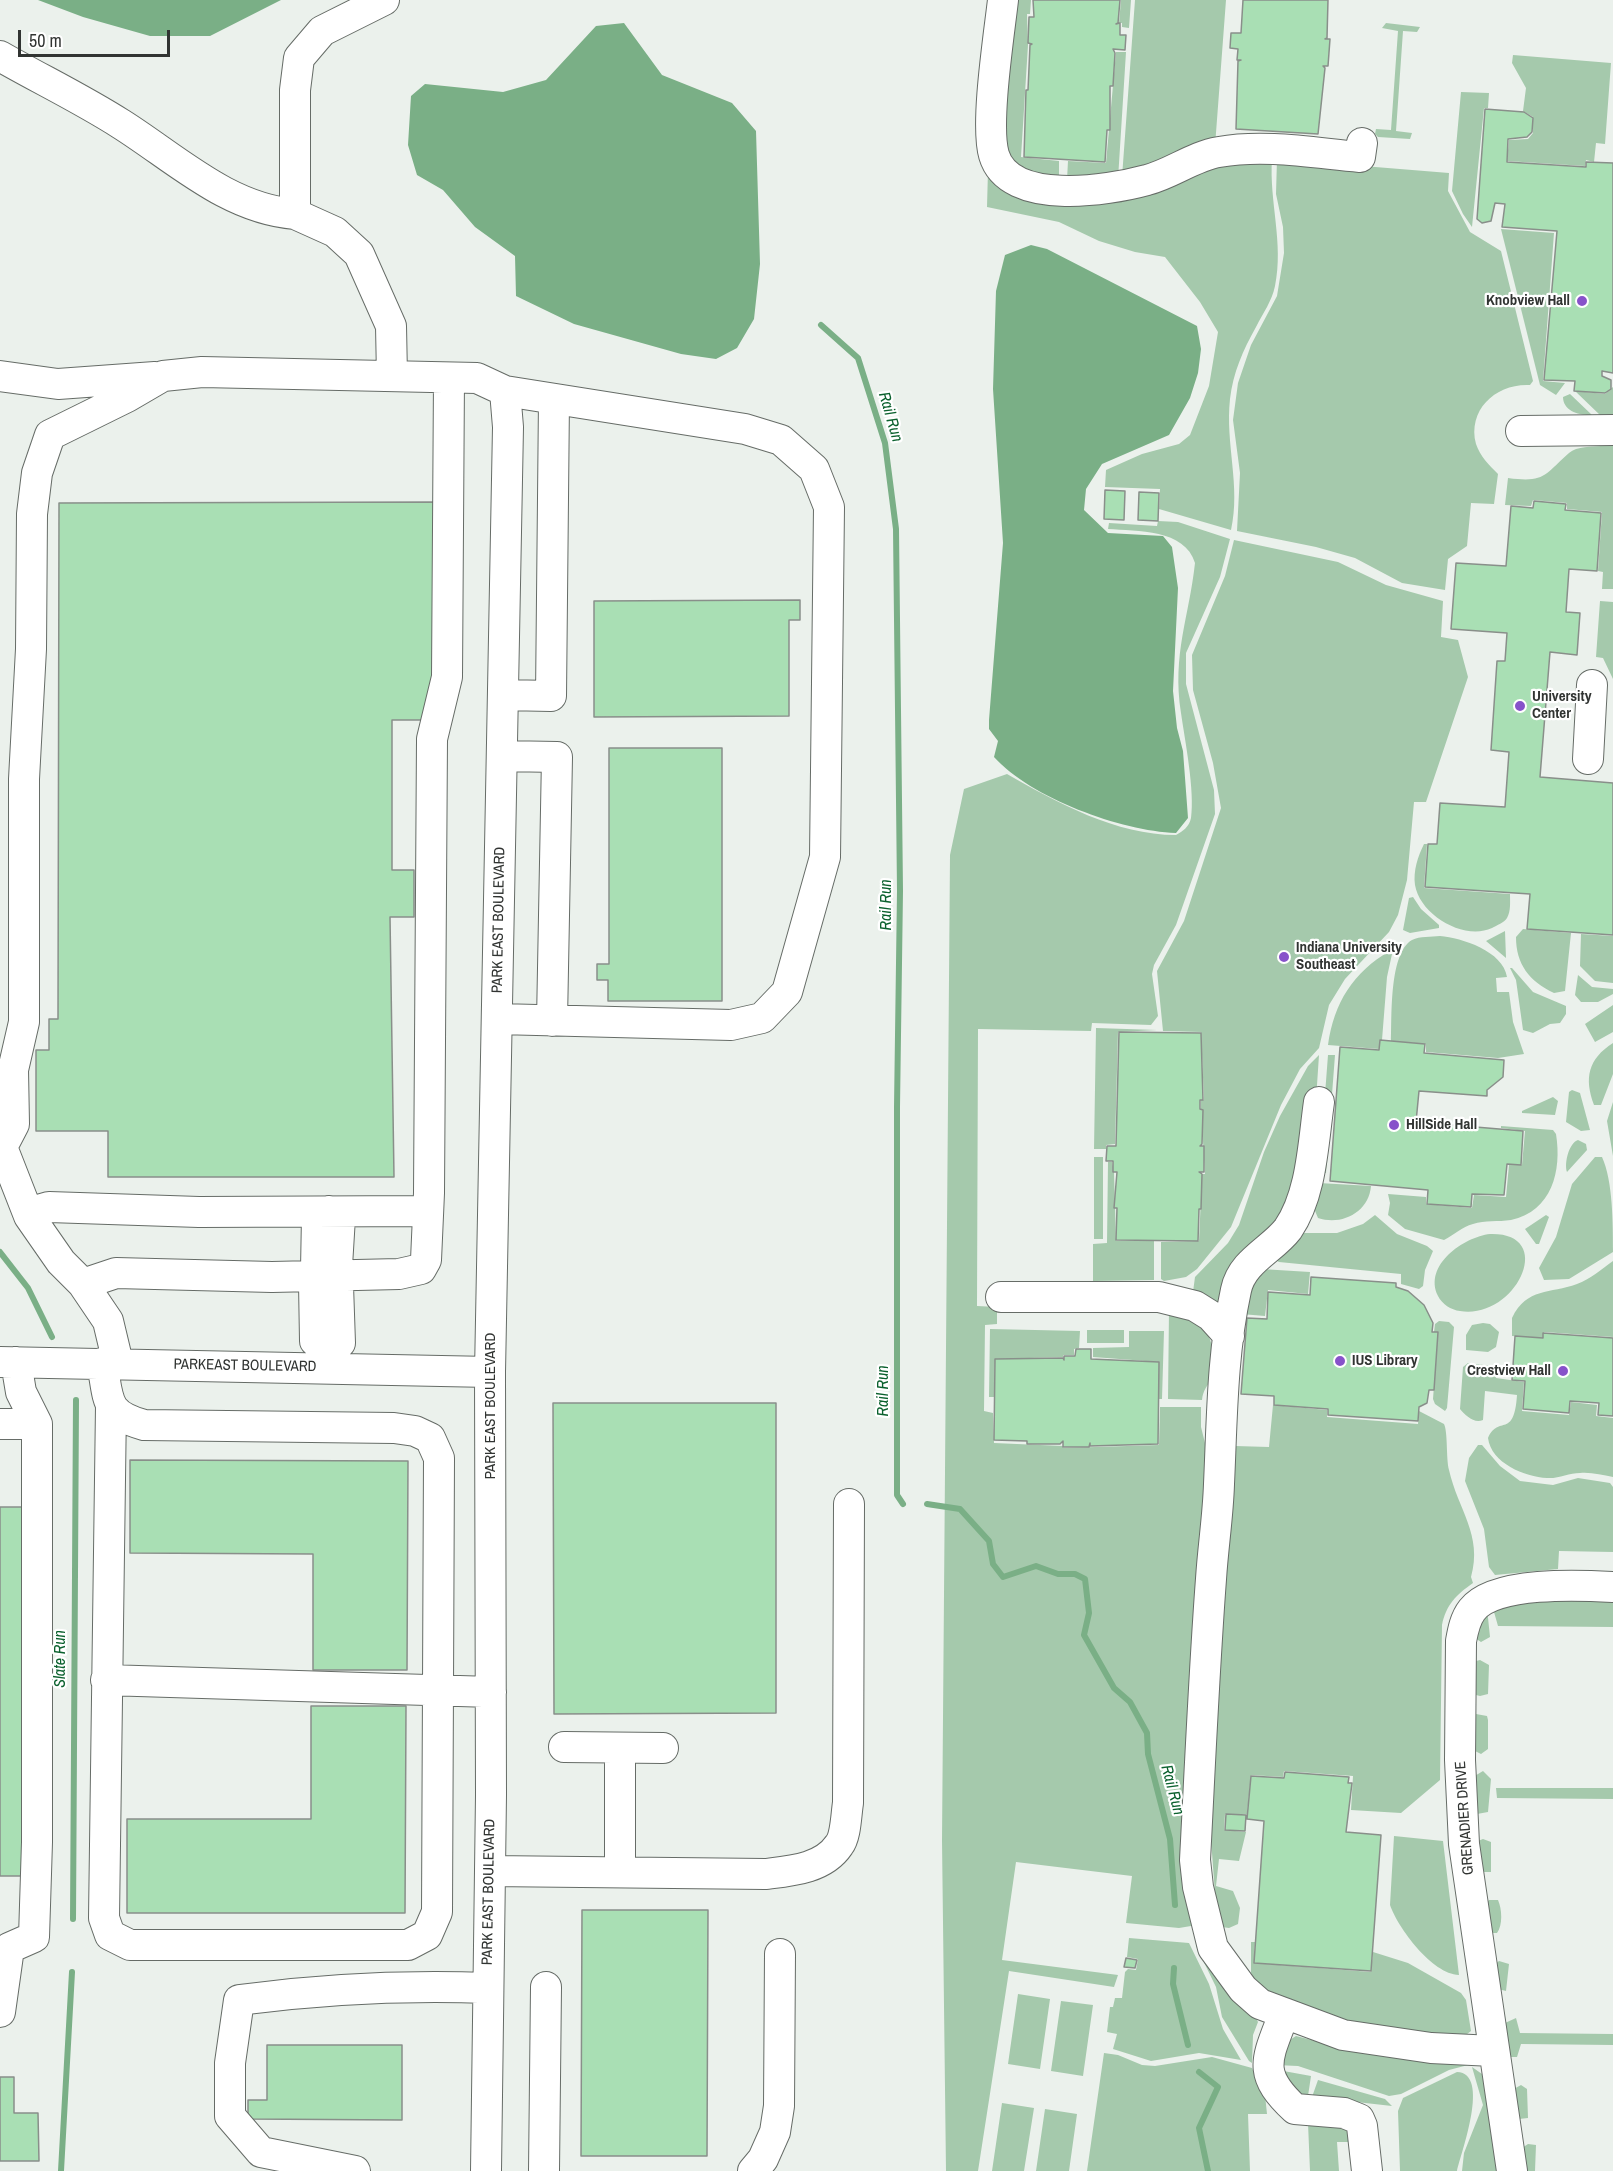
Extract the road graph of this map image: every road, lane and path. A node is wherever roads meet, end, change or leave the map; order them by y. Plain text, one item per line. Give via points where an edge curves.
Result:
1 (384, 0) edge
2 (1003, 0) edge
3 (0, 56) edge
4 (1362, 142) dead end
5 (295, 214) junction
6 (0, 376) edge
7 (163, 376) junction
8 (392, 376) junction
9 (449, 378) junction
10 (505, 391) junction
11 (554, 399) junction
12 (1613, 430) edge
13 (1521, 431) dead end
14 (1592, 685) dead end
15 (503, 695) junction
16 (1601, 720) edge
17 (502, 756) junction
18 (1588, 759) dead end
19 (498, 1019) junction
20 (552, 1021) junction
21 (1318, 1102) dead end
22 (329, 1211) junction
23 (428, 1211) junction
24 (28, 1213) junction
25 (327, 1275) junction
26 (83, 1284) junction
27 (1001, 1296) dead end
28 (1229, 1336) junction
29 (330, 1361) junction
30 (8, 1362) edge
31 (110, 1363) junction
32 (490, 1372) junction
33 (111, 1406) junction
34 (0, 1424) edge
35 (37, 1424) junction
36 (849, 1504) dead end
37 (1613, 1587) edge
38 (106, 1680) junction
39 (438, 1690) junction
40 (491, 1692) junction
41 (564, 1747) dead end
42 (620, 1748) junction
43 (663, 1748) dead end
44 (490, 1871) junction
45 (620, 1872) junction
46 (780, 1954) dead end
47 (546, 1987) dead end
48 (488, 1988) junction
49 (0, 2012) edge
50 (1284, 2014) junction
51 (1493, 2051) junction
52 (355, 2171) edge
53 (486, 2171) edge
54 (544, 2171) edge
55 (753, 2171) edge
56 (1367, 2171) edge
57 (1512, 2171) edge

1 - 5 street via 322,31 299,58 295,90
2 - 4 street via 992,126 994,155 1005,174 1023,186 1099,190 1148,180 1217,152 1262,149 1360,157
3 - 5 street via 119,123 227,195 279,213
5 - 8 street via 335,232 359,254 391,326
6 - 7 street via 58,384
7 - 8 street via 201,372
7 - 24 street via 50,435 37,473 32,514 31,650 24,779 24,1022 13,1070 14,1124 2,1147
8 - 9 street
9 - 10 street via 477,378
9 - 23 street via 447,676 432,739
10 - 11 street
10 - 15 street, PARK EAST BOULEVARD via 508,427
11 - 15 street via 551,696
11 - 20 street via 744,429 781,440 814,469 829,507 825,857 787,992 762,1018 731,1025
12 - 13 street
14 - 16 street
15 - 17 street, PARK EAST BOULEVARD
16 - 18 street
17 - 19 street, PARK EAST BOULEVARD
17 - 20 street via 557,757
19 - 20 street
19 - 32 street, PARK EAST BOULEVARD
21 - 28 street via 1309,1167 1296,1213 1287,1230 1250,1264 1237,1286
22 - 23 street
22 - 24 street via 49,1207
22 - 25 street via 317,1216 316,1269
23 - 25 street via 426,1260 421,1269 399,1274
24 - 26 street via 61,1262
25 - 26 street via 116,1273
25 - 29 street via 338,1285 340,1343
26 - 31 street via 108,1321
27 - 28 street via 1159,1297 1195,1306
28 - 50 street via 1195,1860 1213,1948 1243,1989 1260,2004
29 - 31 street, PARKEAST BOULEVARD
29 - 32 street, PARKEAST BOULEVARD
30 - 31 street, PARKEAST BOULEVARD
30 - 35 street
31 - 33 street
32 - 40 street, PARK EAST BOULEVARD
33 - 38 street
33 - 39 street via 122,1419 144,1425 394,1428 430,1438 439,1458
34 - 35 street
35 - 49 street via 34,1937 9,1948
36 - 45 street via 848,1803 840,1844 824,1860 793,1871
37 - 51 street, GRENADIER DRIVE via 1579,1585 1503,1593 1473,1608 1464,1624 1460,1760 1464,1844
38 - 39 street
38 - 39 street via 104,1918 110,1935 130,1945 408,1946 427,1935 437,1912
39 - 40 street
40 - 44 street, PARK EAST BOULEVARD
41 - 42 street
42 - 43 street
42 - 45 street
44 - 45 street
44 - 48 street, PARK EAST BOULEVARD
46 - 55 street via 779,2106 775,2132
47 - 54 street
48 - 52 street via 410,1985 239,2000 230,2063 230,2116 261,2152
48 - 53 street, PARK EAST BOULEVARD
50 - 51 street via 1343,2035 1431,2048
50 - 56 street via 1270,2049 1267,2070 1273,2087 1294,2109 1344,2113 1359,2119
51 - 57 street, GRENADIER DRIVE

